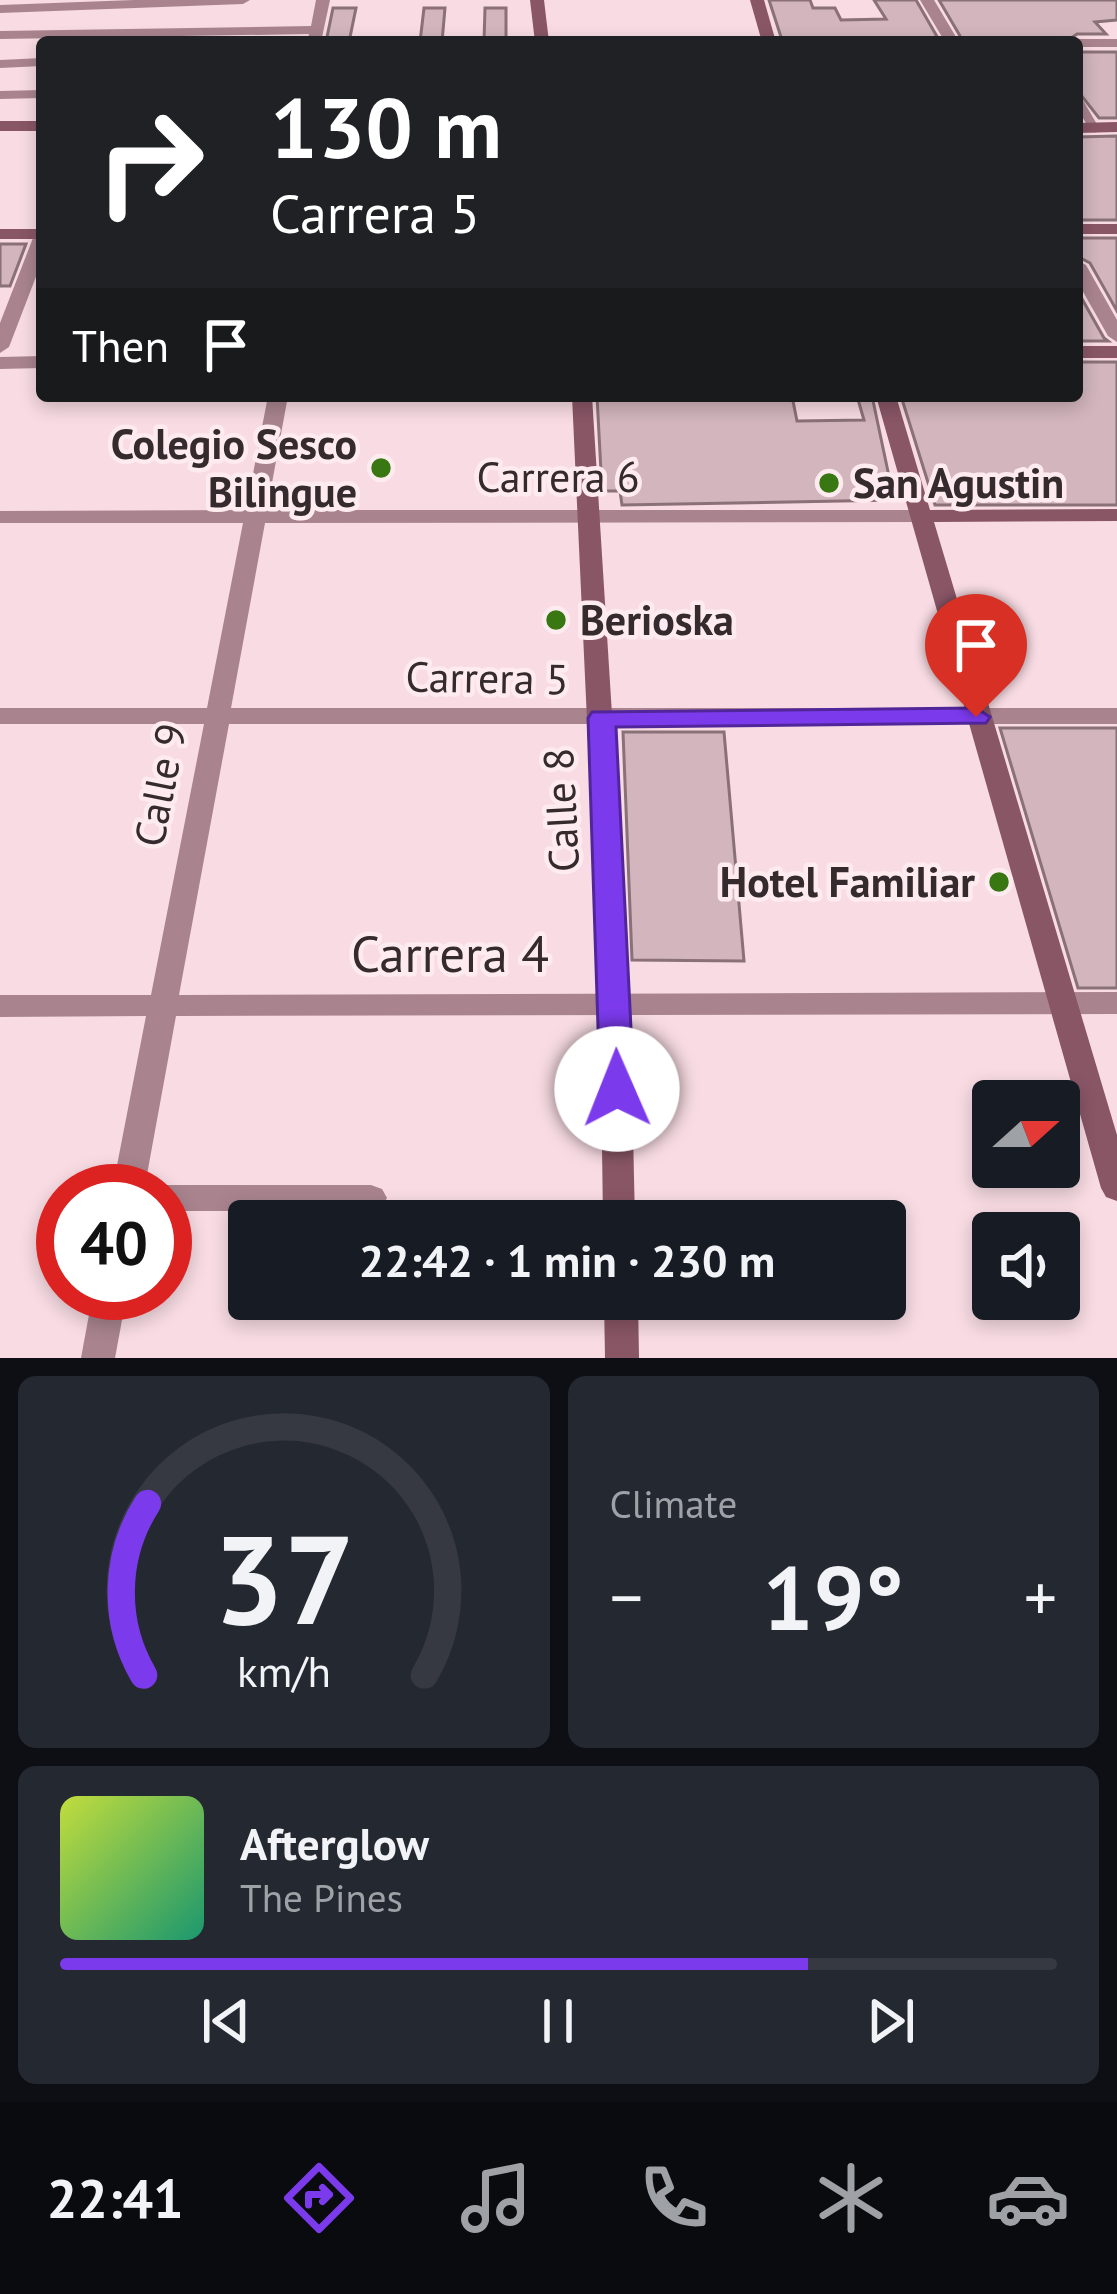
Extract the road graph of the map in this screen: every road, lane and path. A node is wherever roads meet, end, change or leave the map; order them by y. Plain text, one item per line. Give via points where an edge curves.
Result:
1 (68, 0) edge
2 (323, 0) edge
3 (537, 0) edge
4 (757, 0) edge
5 (927, 0) edge
6 (135, 2) edge
7 (239, 3) edge
8 (1, 4) edge
9 (0, 35) edge
10 (62, 36) edge
11 (125, 36) edge
12 (234, 36) edge
13 (315, 36) edge
14 (541, 36) edge
15 (768, 36) edge
16 (948, 36) edge
17 (1083, 44) edge
18 (1117, 44) edge
19 (36, 62) edge
20 (0, 64) edge
21 (36, 94) edge
22 (0, 95) edge
23 (0, 126) edge
24 (36, 126) edge
25 (1085, 128) edge
26 (1117, 128) edge
27 (1083, 229) edge
28 (1117, 229) edge
29 (0, 234) edge
30 (36, 236) edge
31 (36, 252) edge
32 (1083, 276) edge
33 (1117, 336) edge
34 (0, 347) edge
35 (1083, 352) edge
36 (1117, 352) edge
37 (36, 362) edge
38 (0, 363) edge
39 (277, 402) edge
40 (582, 402) edge
41 (888, 402) edge
42 (926, 515) junction
43 (1117, 515) edge
44 (589, 516) junction
45 (0, 517) edge
46 (255, 520) junction
47 (221, 714) junction
48 (0, 716) edge
49 (1117, 716) edge
50 (976, 717) junction
51 (602, 718) junction
52 (615, 1001) junction
53 (162, 1004) junction
54 (1062, 1004) junction
55 (1117, 1004) edge
56 (0, 1006) edge
57 (133, 1164) edge
58 (1117, 1188) edge
59 (192, 1198) edge
60 (371, 1198) dead end
61 (620, 1200) edge
62 (105, 1320) edge
63 (621, 1320) edge
64 (98, 1358) edge
65 (622, 1358) edge

1 - 8 street
2 - 13 street
3 - 14 street
4 - 15 street
5 - 16 street
6 - 7 street
6 - 8 street
6 - 11 street
7 - 12 street
9 - 10 street
12 - 13 street
17 - 18 street
19 - 20 street
21 - 22 street
23 - 24 street
25 - 26 street
27 - 28 street
29 - 30 street
31 - 34 street
32 - 33 street
35 - 36 street
37 - 38 street
39 - 46 street, Calle 9
40 - 44 street, Calle 8
41 - 42 street
42 - 43 street, Carrera 6
42 - 44 street, Carrera 6
42 - 50 street
44 - 46 street, Carrera 6
44 - 51 street, Calle 8
45 - 46 street, Carrera 6
46 - 47 street, Calle 9
47 - 48 street, Carrera 5
47 - 51 street, Carrera 5
47 - 53 street, Calle 9
49 - 50 street, Carrera 5
50 - 51 street, Carrera 5
50 - 54 street
51 - 52 street, Calle 8
52 - 53 street, Carrera 4
52 - 54 street, Carrera 4
52 - 61 street, Calle 8
53 - 56 street, Carrera 4
53 - 57 street, Calle 9
54 - 55 street, Carrera 4
54 - 58 street
59 - 60 street
62 - 64 street
63 - 65 street

